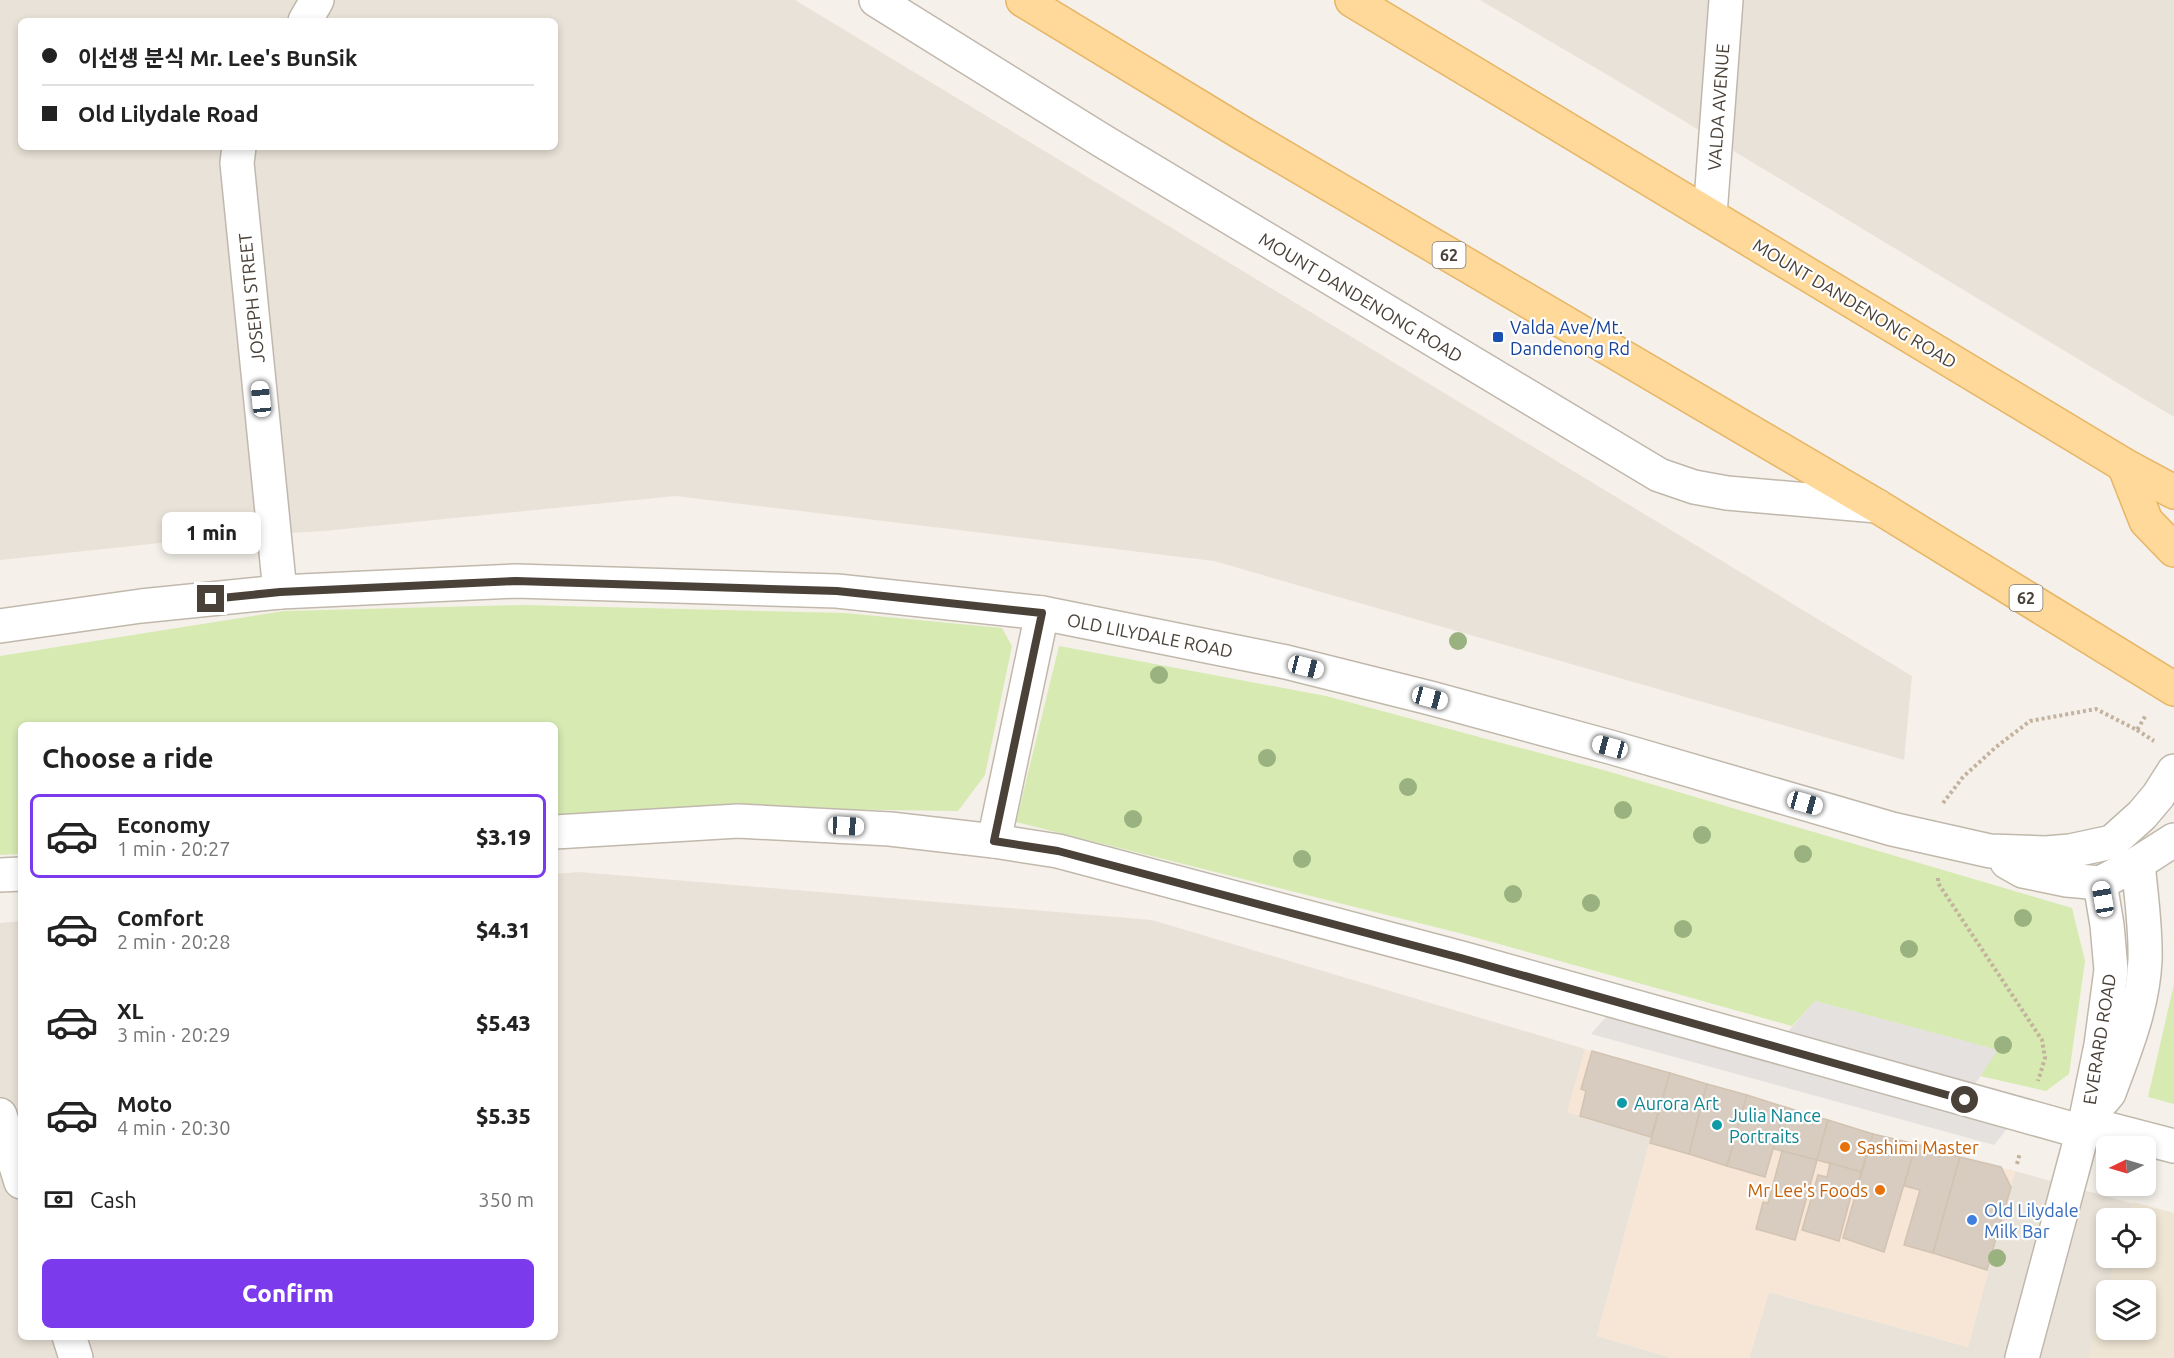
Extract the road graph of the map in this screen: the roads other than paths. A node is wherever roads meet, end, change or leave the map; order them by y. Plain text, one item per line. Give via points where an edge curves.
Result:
1 (318, 0) edge
2 (876, 0) edge
3 (1023, 0) edge
4 (1352, 0) edge
5 (1726, 0) edge
6 (307, 18) edge
7 (239, 150) edge
8 (1710, 215) junction
9 (2124, 465) junction
10 (2174, 492) edge
11 (1877, 506) junction
12 (2174, 550) edge
13 (280, 592) junction
14 (1042, 613) junction
15 (0, 626) edge
16 (2174, 689) edge
17 (2174, 771) edge
18 (558, 832) edge
19 (2174, 840) edge
20 (994, 841) junction
21 (2112, 842) junction
22 (1990, 851) junction
23 (2138, 863) junction
24 (18, 874) edge
25 (0, 875) edge
26 (2100, 883) junction
27 (0, 1115) edge
28 (2084, 1128) junction
29 (2174, 1146) edge
30 (18, 1172) edge
31 (70, 1340) edge
32 (76, 1358) edge
33 (2022, 1358) edge

1 - 6 street
2 - 11 street, MOUNT DANDENONG ROAD via 1659,475 1727,493
3 - 11 main road, MOUNT DANDENONG ROAD / 62
4 - 8 main road, MOUNT DANDENONG ROAD
5 - 8 street, VALDA AVENUE
7 - 13 street, JOSEPH STREET
8 - 9 main road, MOUNT DANDENONG ROAD
9 - 10 main road, MOUNT DANDENONG ROAD
9 - 12 main road via 2146,521
11 - 16 main road, MOUNT DANDENONG ROAD / 62
13 - 14 street, OLD LILYDALE ROAD via 528,582 837,591
13 - 15 street, OLD LILYDALE ROAD
14 - 20 street
14 - 22 street, OLD LILYDALE ROAD via 1286,662 1430,698 1892,828
17 - 21 street, OLD LILYDALE ROAD via 2142,815
18 - 20 street via 738,821 890,829
19 - 23 street
20 - 28 street via 1058,851
21 - 22 street, OLD LILYDALE ROAD via 2046,853
21 - 23 street
21 - 26 street
22 - 26 street, OLD LILYDALE ROAD via 2022,871
23 - 26 street
23 - 28 street, EVERARD ROAD via 2145,961 2134,1026 2109,1093
24 - 25 street
26 - 28 street, EVERARD ROAD via 2111,970
27 - 30 street
28 - 29 street
28 - 33 street, EVERARD ROAD
31 - 32 street

